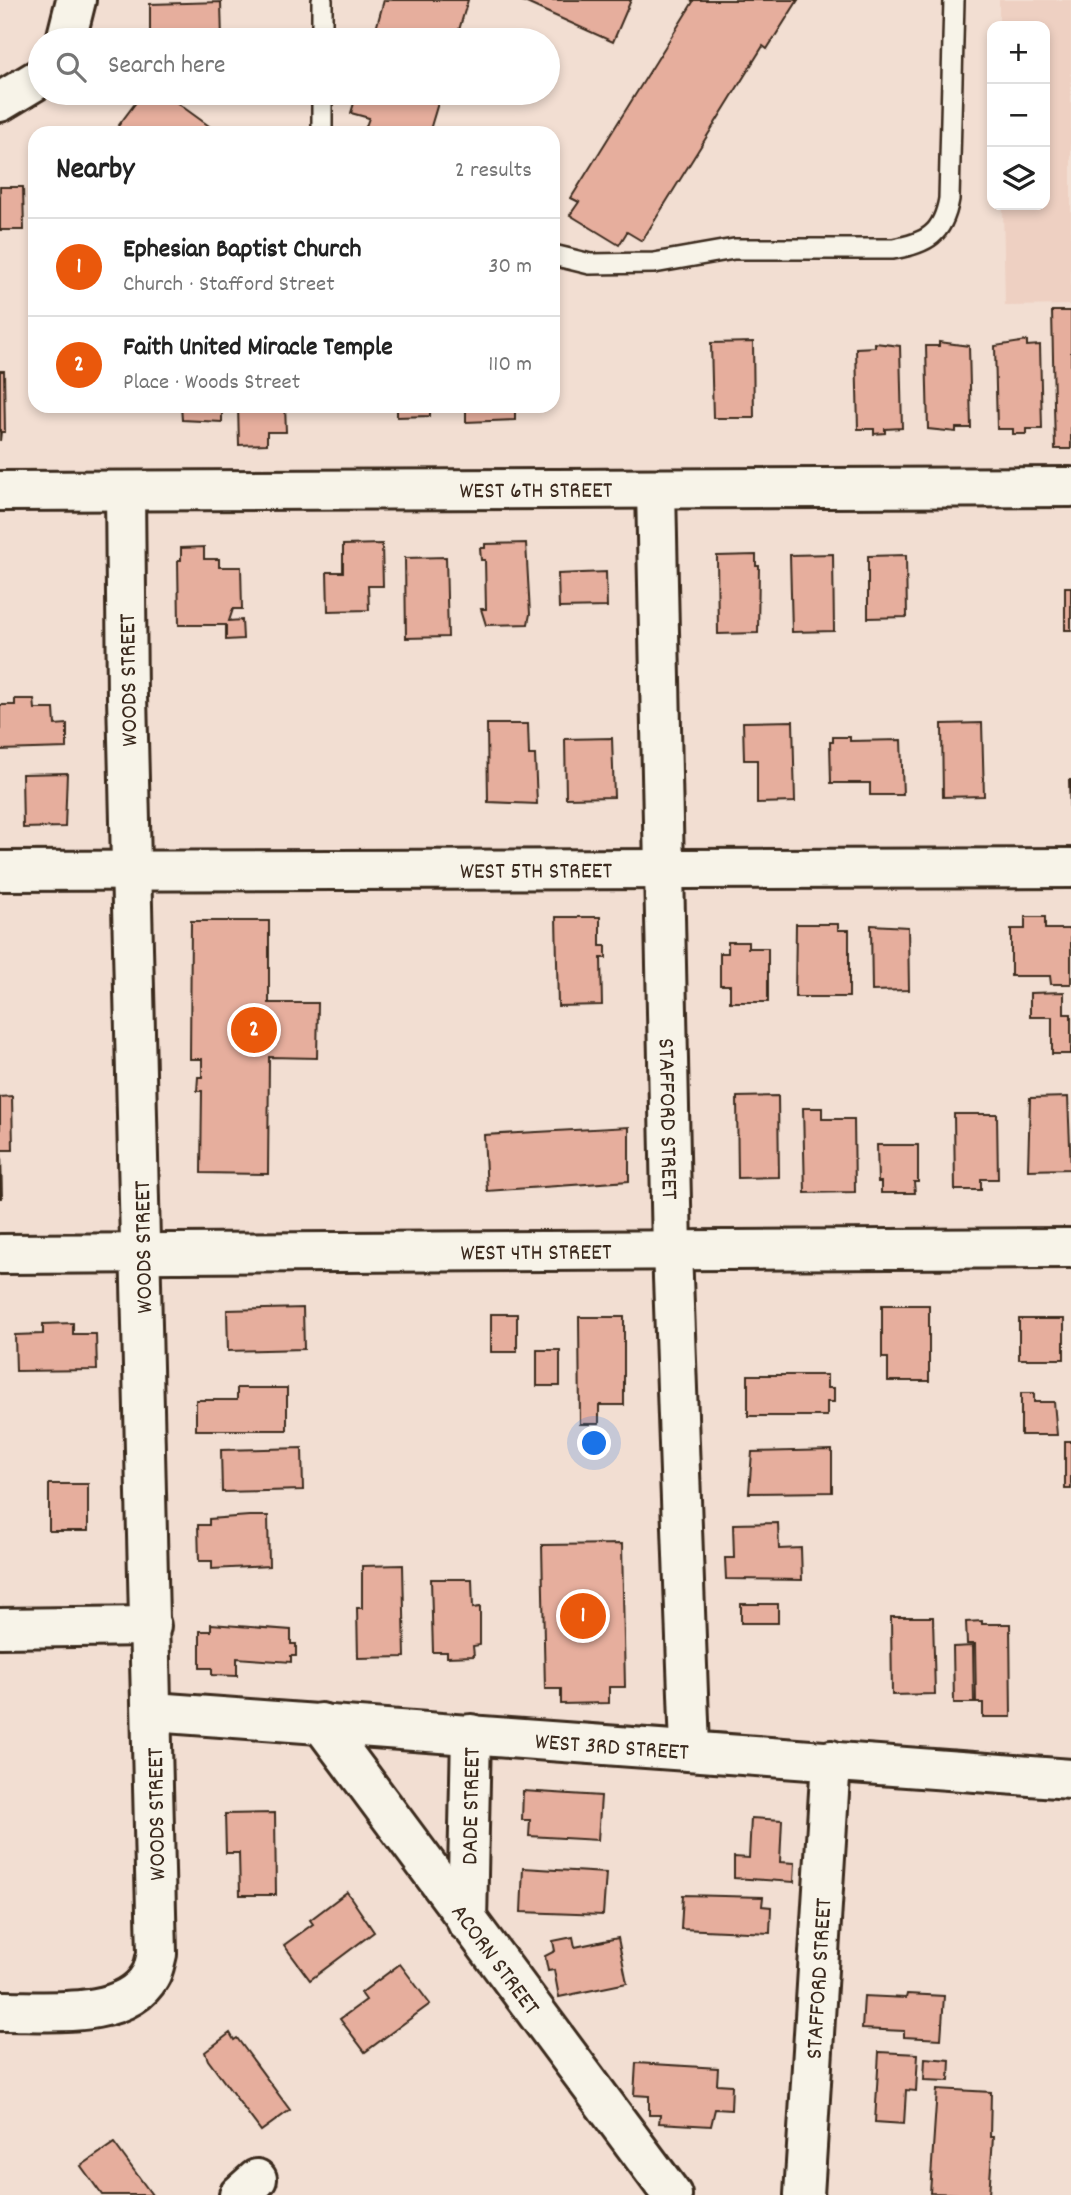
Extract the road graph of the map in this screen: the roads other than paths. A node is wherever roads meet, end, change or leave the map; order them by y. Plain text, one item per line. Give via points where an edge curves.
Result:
1 (76, 0) edge
2 (322, 0) edge
3 (954, 0) edge
4 (69, 28) edge
5 (322, 28) edge
6 (28, 85) edge
7 (0, 102) edge
8 (322, 105) edge
9 (322, 126) edge
10 (560, 257) edge
11 (1071, 487) edge
12 (656, 489) junction
13 (0, 491) edge
14 (125, 491) junction
15 (1071, 868) edge
16 (132, 871) junction
17 (664, 871) junction
18 (0, 872) edge
19 (1071, 1248) edge
20 (672, 1250) junction
21 (0, 1254) edge
22 (142, 1254) junction
23 (151, 1626) junction
24 (0, 1628) edge
25 (153, 1712) junction
26 (321, 1723) junction
27 (471, 1734) junction
28 (690, 1749) junction
29 (831, 1760) junction
30 (1071, 1779) edge
31 (467, 1922) junction
32 (0, 2011) edge
33 (672, 2195) edge
34 (804, 2195) edge

1 - 4 street
2 - 5 lane
3 - 10 lane via 949,199 946,216 934,235 893,249 734,249 654,263 590,264
6 - 7 street
8 - 9 lane
11 - 12 street, WEST 6TH STREET
12 - 14 street, WEST 6TH STREET
12 - 17 street, STAFFORD STREET
13 - 14 street, WEST 6TH STREET
14 - 16 street, WOODS STREET
15 - 17 street, WEST 5TH STREET
16 - 17 street, WEST 5TH STREET
16 - 18 street, WEST 5TH STREET
16 - 22 street, WOODS STREET
17 - 20 street, STAFFORD STREET
19 - 20 street, WEST 4TH STREET
20 - 22 street, WEST 4TH STREET
20 - 28 street, STAFFORD STREET
21 - 22 street, WEST 4TH STREET
22 - 23 street, WOODS STREET
23 - 24 street
23 - 25 street, WOODS STREET
25 - 26 street, WEST 3RD STREET
25 - 32 street, WOODS STREET via 157,1954 150,1976 111,2005 88,2010
26 - 27 street, WEST 3RD STREET
26 - 31 street, ACORN STREET
27 - 28 street, WEST 3RD STREET
27 - 31 street, DADE STREET
28 - 29 street, WEST 3RD STREET
29 - 30 street, WEST 3RD STREET
29 - 34 street, STAFFORD STREET
31 - 33 street, ACORN STREET

